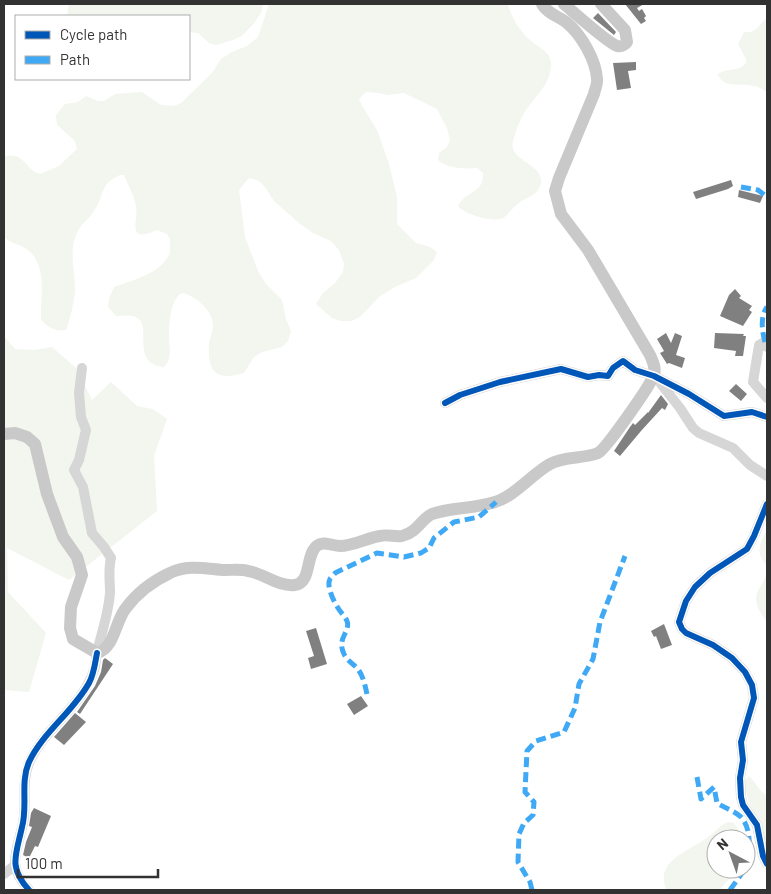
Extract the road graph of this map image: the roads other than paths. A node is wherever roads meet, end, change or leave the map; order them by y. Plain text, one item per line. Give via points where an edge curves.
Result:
1 (542, 4) edge
2 (564, 4) edge
3 (601, 4) edge
4 (767, 347) edge
5 (82, 368) dead end
6 (654, 376) junction
7 (767, 398) edge
8 (445, 403) dead end
9 (767, 417) edge
10 (4, 434) edge
11 (767, 476) edge
12 (767, 504) edge
13 (97, 654) junction
14 (767, 864) edge
15 (14, 866) junction
16 (4, 874) edge
17 (29, 890) edge

1 - 6 main road via 576,31 598,79 554,191 556,201 650,356 655,366
2 - 3 main road via 611,43 625,45 625,30
4 - 7 street via 765,342 759,346 753,382
5 - 13 street via 79,392 81,418 86,430 74,470 83,486 92,533 111,558 108,569 110,592
6 - 8 street via 635,370 623,361 608,376 588,377 561,369 460,394
6 - 9 street via 724,416 752,412
6 - 11 street via 693,428 733,448
6 - 13 main road via 608,443 598,452 551,463 496,502 452,508 430,515 405,535 379,536 342,546 319,544 312,552 306,576 295,585 249,571 193,567 170,572 138,594 124,609 110,643
10 - 13 main road via 15,433 35,444 47,494 82,575 71,608 73,639
12 - 14 street via 747,548 695,587 679,622 686,633 732,658 752,685 754,698 741,742 741,798 756,825
13 - 15 street via 89,682 78,700 58,721 28,764 25,814
15 - 16 street
15 - 17 street via 19,879

